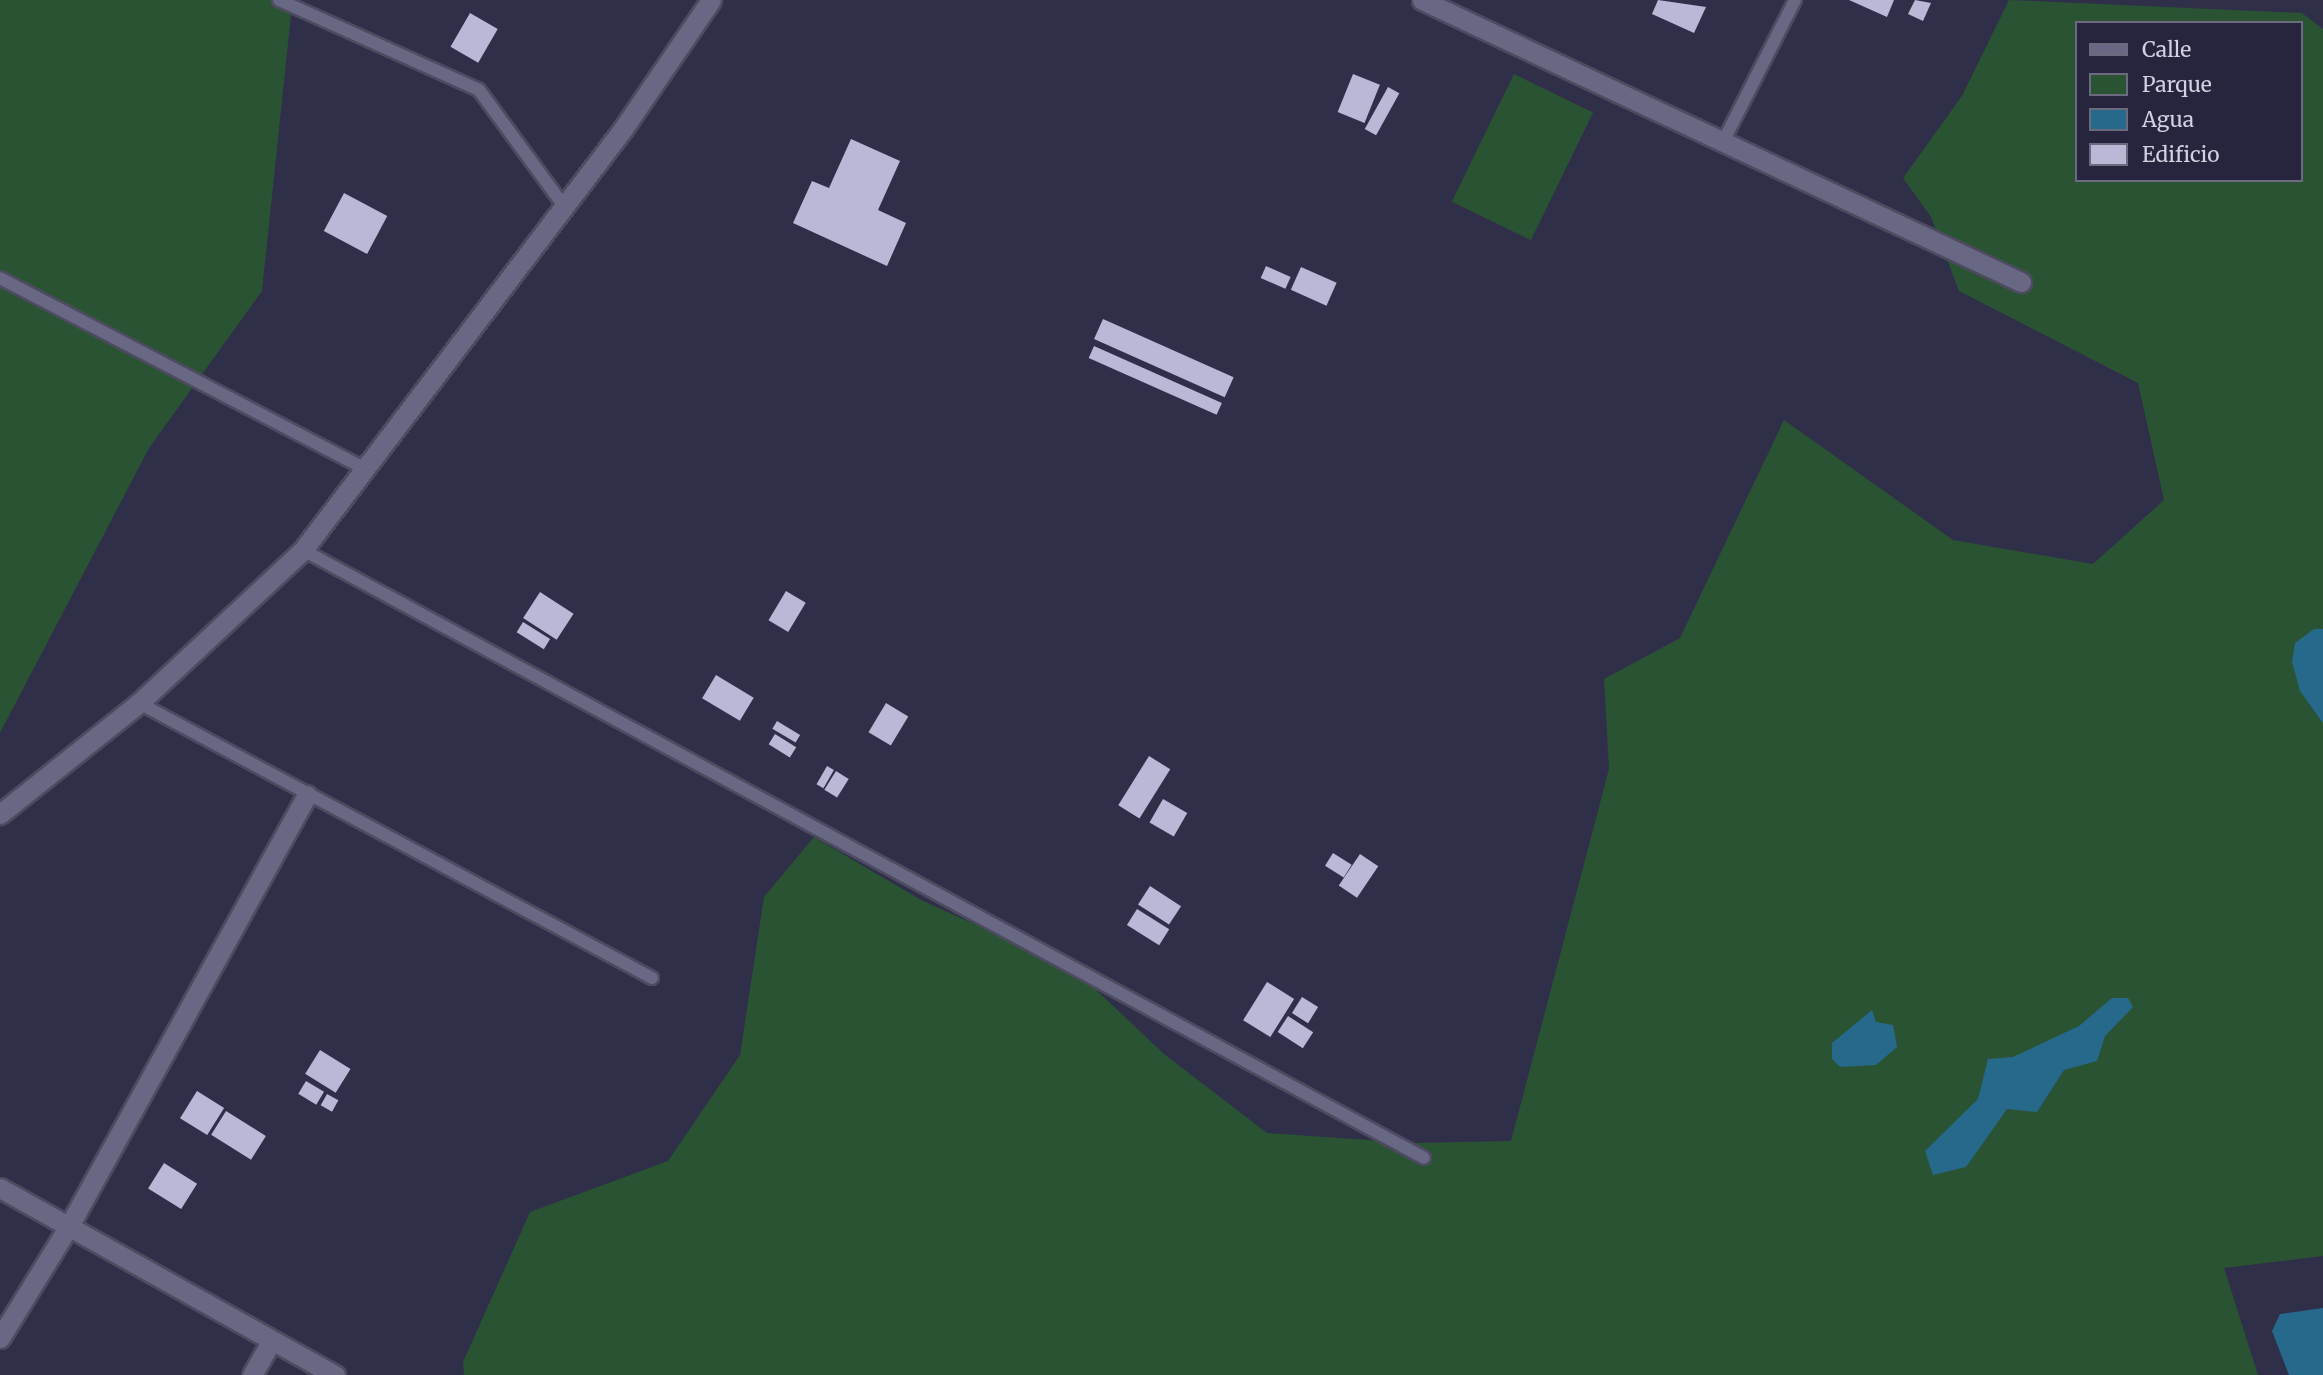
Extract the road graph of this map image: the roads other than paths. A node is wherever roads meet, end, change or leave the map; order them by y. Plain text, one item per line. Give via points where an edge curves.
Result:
1 (279, 0) edge
2 (711, 0) edge
3 (1422, 0) edge
4 (1795, 0) edge
5 (1446, 5) edge
6 (1723, 142) junction
7 (564, 206) junction
8 (0, 278) edge
9 (2021, 282) dead end
10 (365, 469) junction
11 (303, 550) junction
12 (139, 703) junction
13 (307, 795) junction
14 (0, 814) edge
15 (652, 978) dead end
16 (1424, 1158) dead end
17 (0, 1188) edge
18 (69, 1226) junction
19 (0, 1338) edge
20 (272, 1340) junction
21 (252, 1375) edge
22 (335, 1375) edge

1 - 7 lane via 479,90
2 - 7 street
3 - 5 street
4 - 6 lane
5 - 6 street
6 - 9 street
7 - 10 street
8 - 10 lane
10 - 11 street
11 - 12 street
11 - 16 lane
12 - 13 lane
12 - 14 street
13 - 15 lane
13 - 18 street
17 - 18 street
18 - 19 street
18 - 20 street
20 - 21 street
20 - 22 street

